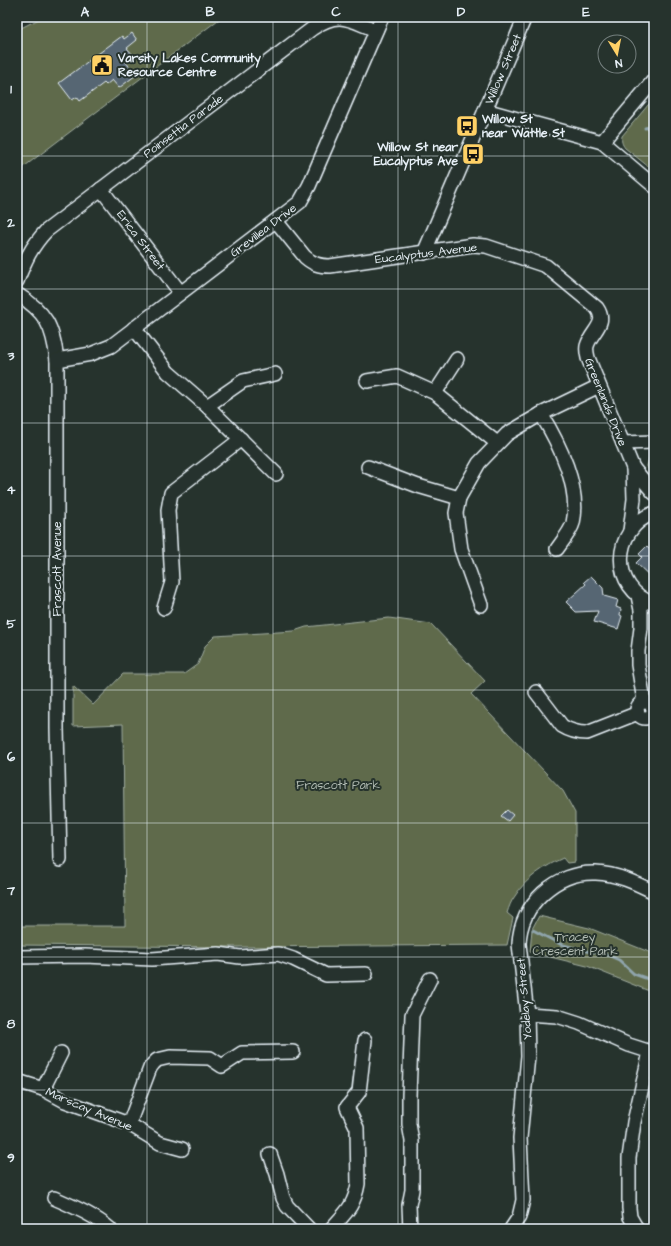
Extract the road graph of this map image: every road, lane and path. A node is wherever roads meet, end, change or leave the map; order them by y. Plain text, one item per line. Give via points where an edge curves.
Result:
1 (382, 17) edge
2 (525, 17) edge
3 (376, 30) junction
4 (654, 80) edge
5 (485, 110) junction
6 (602, 142) junction
7 (654, 186) edge
8 (101, 189) junction
9 (276, 221) junction
10 (424, 253) junction
11 (17, 281) edge
12 (180, 292) junction
13 (17, 294) edge
14 (600, 314) joint
15 (134, 328) junction
16 (457, 359) dead end
17 (57, 360) junction
18 (276, 374) dead end
19 (367, 381) dead end
20 (599, 386) junction
21 (435, 393) junction
22 (207, 406) junction
23 (541, 414) junction
24 (242, 439) junction
25 (654, 442) edge
26 (496, 443) junction
27 (623, 444) junction
28 (368, 467) dead end
29 (633, 468) junction
30 (276, 474) dead end
31 (654, 493) edge
32 (459, 498) junction
33 (654, 513) edge
34 (630, 531) junction
35 (557, 549) dead end
36 (638, 596) junction
37 (654, 604) edge
38 (481, 605) dead end
39 (164, 608) dead end
40 (654, 611) edge
41 (642, 628) junction
42 (536, 692) dead end
43 (646, 714) edge
44 (60, 860) dead end
45 (654, 892) edge
46 (17, 957) edge
47 (366, 974) dead end
48 (430, 979) dead end
49 (527, 1014) junction
50 (365, 1040) dead end
51 (293, 1052) dead end
52 (61, 1053) dead end
53 (652, 1053) edge
54 (17, 1081) edge
55 (43, 1090) junction
56 (129, 1124) junction
57 (182, 1149) dead end
58 (270, 1154) dead end
59 (54, 1198) dead end
60 (110, 1229) edge
61 (308, 1229) edge
62 (331, 1229) edge
63 (410, 1229) edge
64 (511, 1229) edge
65 (637, 1229) edge

1 - 3 street, Grevillea Drive
2 - 5 street, Willow Street
3 - 8 street, Poinsettia Parade via 341,17 324,21
3 - 9 street, Grevillea Drive via 306,194
4 - 6 street
5 - 6 street
5 - 10 street, Willow Street
6 - 7 street
8 - 11 street, Poinsettia Parade via 46,231 32,248
8 - 12 street, Erica Street
9 - 10 street, Eucalyptus Avenue via 302,254 317,265 330,266
9 - 12 street, Grevillea Drive
10 - 14 street, Eucalyptus Avenue via 486,246 536,262 555,272
12 - 15 street, Grevillea Drive
13 - 17 street, Frascott Avenue via 35,307 50,326
14 - 20 street, Greenlands Drive via 600,321 587,344 586,351
15 - 17 street, Grevillea Drive via 102,350
15 - 22 street via 168,372
16 - 21 street
17 - 44 street, Frascott Avenue via 57,728
18 - 22 street via 243,381
19 - 21 street via 396,376
20 - 23 street
20 - 27 street, Greenlands Drive
21 - 26 street
22 - 24 street
23 - 26 street
23 - 35 street via 552,431 567,466 574,499 573,524
24 - 30 street
24 - 39 street via 171,493 168,510 172,582
25 - 27 street
26 - 32 street via 479,463
27 - 29 street, Greenlands Drive
28 - 32 street
29 - 31 street, Greenlands Drive
29 - 34 street, Greenlands Drive via 634,499
32 - 38 street via 456,513 461,549
33 - 34 street via 638,522
34 - 36 street via 622,548 621,562 626,580
36 - 37 street
36 - 41 street
40 - 41 street
41 - 43 street via 638,665
42 - 43 street via 562,726 580,733
45 - 49 street, Yodelay Street via 620,877 587,873 570,877 550,887 540,896 524,920 520,935
46 - 47 street via 85,956 152,959 218,954 240,957 278,954 326,975
48 - 63 street via 412,1016 409,1103 412,1141
49 - 53 street via 558,1016
49 - 64 street, Yodelay Street via 528,1056 520,1138 523,1200 519,1217
50 - 62 street via 359,1092 347,1107 357,1128 358,1184 353,1203
51 - 56 street via 242,1053 222,1066 210,1058 170,1057 157,1060 150,1068
52 - 55 street
53 - 65 street via 634,1122 630,1152 628,1208
54 - 55 street, Marscay Avenue
55 - 56 street, Marscay Avenue via 65,1101
56 - 57 street, Marscay Avenue via 160,1143
58 - 61 street via 282,1198
59 - 60 street via 80,1209

